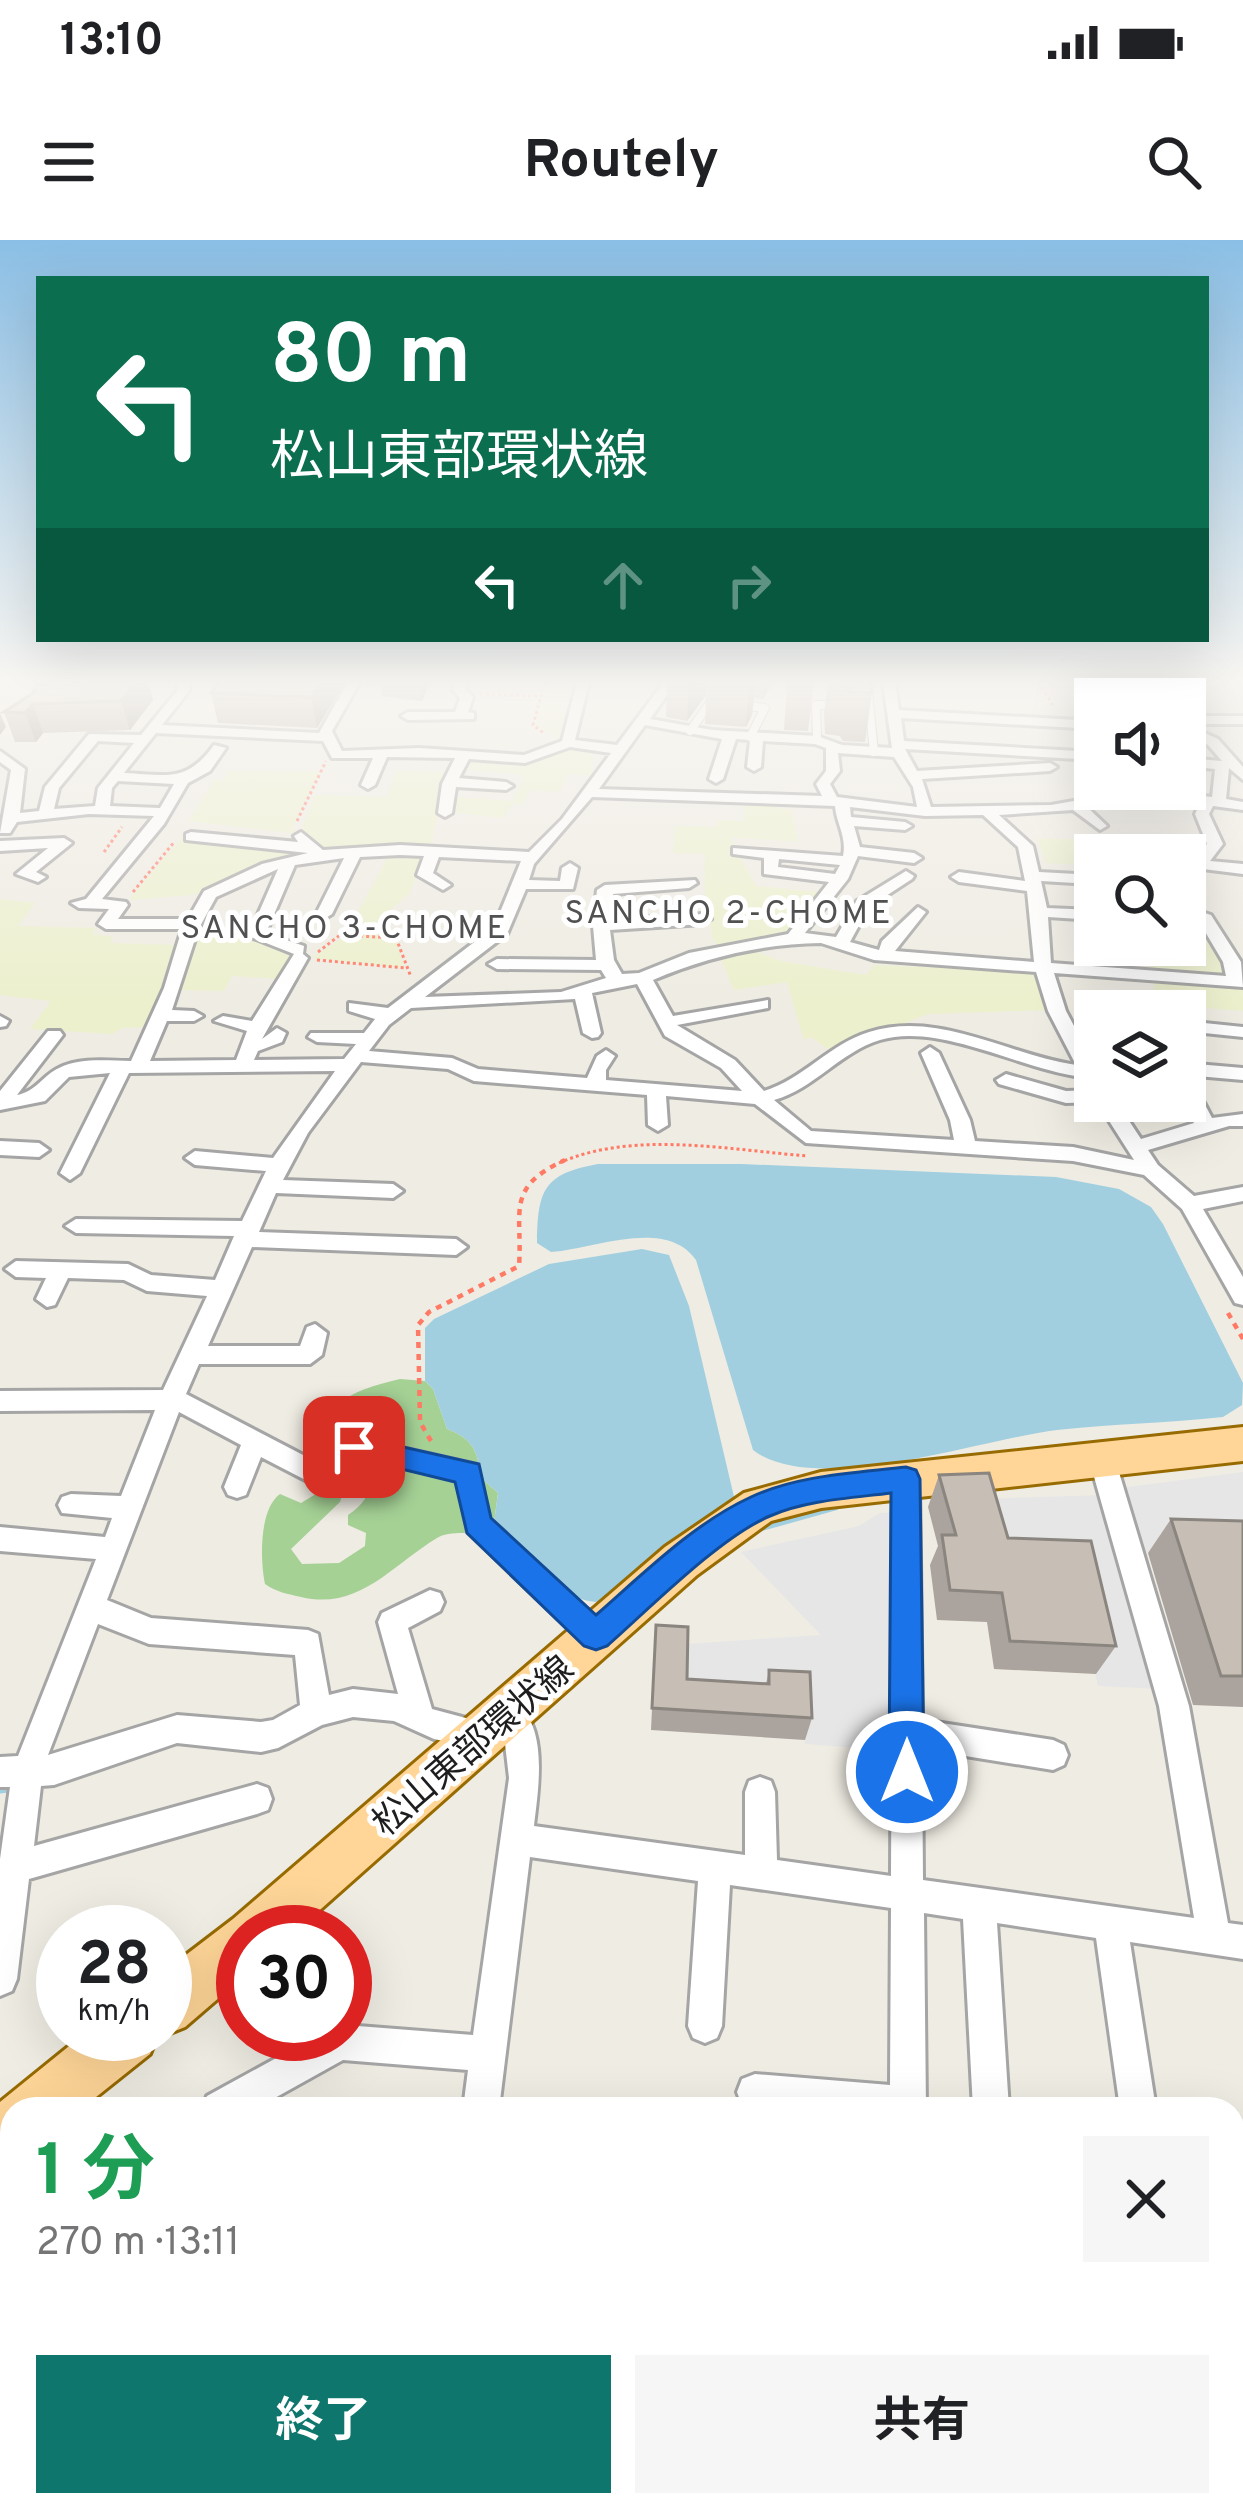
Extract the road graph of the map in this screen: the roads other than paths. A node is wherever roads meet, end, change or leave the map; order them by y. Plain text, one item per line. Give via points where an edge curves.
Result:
1 (16, 788) edge
2 (52, 788) edge
3 (105, 788) edge
4 (178, 788) edge
5 (449, 788) edge
6 (594, 788) edge
7 (827, 788) edge
8 (917, 788) edge
9 (1062, 788) edge
10 (1217, 788) edge
11 (590, 793) junction
12 (837, 801) junction
13 (1214, 801) junction
14 (1069, 805) junction
15 (1243, 806) edge
16 (102, 810) junction
17 (925, 812) junction
18 (988, 812) junction
19 (445, 813) dead end
20 (45, 814) junction
21 (160, 816) junction
22 (12, 818) junction
23 (842, 821) junction
24 (905, 826) dead end
25 (1100, 826) dead end
26 (0, 842) edge
27 (310, 846) junction
28 (738, 851) dead end
29 (1206, 851) edge
30 (434, 853) junction
31 (354, 854) junction
32 (772, 854) junction
33 (531, 856) junction
34 (851, 856) junction
35 (914, 858) dead end
36 (289, 862) junction
37 (1206, 865) edge
38 (570, 868) dead end
39 (1243, 869) edge
40 (906, 876) dead end
41 (38, 877) dead end
42 (959, 877) dead end
43 (840, 878) junction
44 (1074, 880) edge
45 (1032, 881) junction
46 (689, 883) dead end
47 (520, 884) junction
48 (442, 885) dead end
49 (154, 911) dead end
50 (918, 912) dead end
51 (1040, 912) junction
52 (1074, 914) edge
53 (197, 918) junction
54 (703, 920) dead end
55 (1206, 920) edge
56 (601, 926) junction
57 (500, 930) junction
58 (793, 938) junction
59 (841, 943) junction
60 (295, 952) junction
61 (886, 955) junction
62 (497, 964) junction
63 (1043, 966) junction
64 (610, 973) junction
65 (642, 978) junction
66 (1240, 982) edge
67 (583, 993) junction
68 (489, 1000) junction
69 (401, 1005) junction
70 (355, 1007) dead end
71 (755, 1010) dead end
72 (160, 1015) junction
73 (194, 1016) dead end
74 (223, 1021) dead end
75 (667, 1022) junction
76 (1206, 1025) edge
77 (1243, 1032) edge
78 (592, 1034) dead end
79 (54, 1035) dead end
80 (261, 1036) junction
81 (317, 1036) dead end
82 (1070, 1036) junction
83 (1074, 1036) edge
84 (1074, 1043) edge
85 (930, 1053) dead end
86 (358, 1054) junction
87 (606, 1056) dead end
88 (242, 1067) junction
89 (128, 1070) junction
90 (1074, 1071) edge
91 (1206, 1071) edge
92 (1243, 1074) edge
93 (1006, 1079) dead end
94 (596, 1086) junction
95 (656, 1092) junction
96 (760, 1097) junction
97 (1074, 1097) edge
98 (1243, 1120) edge
99 (1119, 1122) edge
100 (1205, 1122) edge
101 (658, 1125) dead end
102 (1208, 1125) junction
103 (1005, 1126) dead end
104 (966, 1147) junction
105 (0, 1148) edge
106 (1134, 1148) junction
107 (39, 1150) dead end
108 (1014, 1150) junction
109 (195, 1158) dead end
110 (1151, 1170) junction
111 (70, 1173) dead end
112 (274, 1176) junction
113 (393, 1191) dead end
114 (1243, 1194) edge
115 (1190, 1204) junction
116 (76, 1226) dead end
117 (246, 1234) junction
118 (456, 1248) dead end
119 (16, 1269) dead end
120 (62, 1270) junction
121 (220, 1289) junction
122 (1237, 1294) edge
123 (47, 1299) dead end
124 (315, 1333) dead end
125 (190, 1355) junction
126 (171, 1400) junction
127 (0, 1401) edge
128 (255, 1441) junction
129 (1243, 1444) edge
130 (354, 1447) dead end
131 (1102, 1459) junction
132 (319, 1476) dead end
133 (906, 1479) junction
134 (237, 1487) dead end
135 (71, 1505) dead end
136 (130, 1508) junction
137 (0, 1539) edge
138 (114, 1549) junction
139 (430, 1601) dead end
140 (90, 1611) junction
141 (596, 1635) junction
142 (316, 1712) junction
143 (420, 1718) junction
144 (496, 1725) junction
145 (906, 1732) junction
146 (1053, 1755) dead end
147 (14, 1771) edge
148 (760, 1792) dead end
149 (257, 1799) dead end
150 (516, 1839) junction
151 (715, 1866) junction
152 (13, 1868) junction
153 (760, 1872) junction
154 (907, 1892) junction
155 (979, 1903) junction
156 (286, 1905) edge
157 (1110, 1923) junction
158 (1229, 1940) edge
159 (216, 1964) edge
160 (0, 1979) edge
161 (192, 1984) edge
162 (705, 2026) dead end
163 (488, 2054) junction
164 (95, 2061) edge
165 (755, 2092) dead end
166 (49, 2097) edge
167 (241, 2097) edge
168 (483, 2097) edge
169 (806, 2097) edge
170 (908, 2097) edge
171 (990, 2097) edge
172 (1136, 2097) edge

1 - 22 street
2 - 20 street
3 - 16 street
4 - 21 street
5 - 19 street
6 - 11 street
7 - 12 street
8 - 17 street
9 - 14 street
10 - 13 street
11 - 12 street
11 - 33 street
12 - 17 street
12 - 23 street
13 - 14 street via 1144,793
13 - 15 street
13 - 29 street via 1202,814 1214,844
14 - 18 street
14 - 25 street
16 - 20 street
16 - 21 street
17 - 18 street
18 - 45 street via 1024,846
20 - 22 street
21 - 27 street via 188,830
21 - 53 street via 84,903 121,905 106,924
22 - 26 street
23 - 24 street
23 - 34 street
26 - 41 street via 64,843 24,874
27 - 31 street
27 - 36 street
28 - 32 street
30 - 31 street
30 - 33 street
30 - 48 street via 425,875
31 - 60 street
32 - 34 street
32 - 43 street via 770,872
33 - 47 street
34 - 35 street
34 - 43 street
36 - 53 street via 217,888
36 - 60 street via 250,933
37 - 39 street
38 - 47 street via 567,886
40 - 59 street via 862,904
42 - 45 street
43 - 58 street
44 - 45 street
45 - 51 street
46 - 56 street via 669,874 611,886 595,906
47 - 57 street
49 - 53 street
50 - 61 street
51 - 52 street
51 - 63 street
53 - 72 street
54 - 56 street
55 - 66 street
56 - 64 street
57 - 62 street
57 - 69 street
58 - 59 street
58 - 65 street via 689,958
59 - 61 street
60 - 80 street
61 - 63 street
62 - 64 street
62 - 68 street
63 - 66 street
63 - 82 street
64 - 65 street
64 - 67 street
65 - 75 street
67 - 68 street
67 - 78 street
68 - 69 street
69 - 70 street via 366,1013
69 - 86 street
71 - 75 street
72 - 73 street
72 - 89 street
74 - 80 street
75 - 96 street
76 - 77 street
79 - 89 street via 0,1104 38,1096 69,1069
80 - 88 street
81 - 86 street
82 - 83 street
82 - 84 street
85 - 104 street
86 - 88 street
86 - 94 street via 452,1064 518,1089
86 - 112 street
87 - 94 street
88 - 89 street
89 - 111 street
90 - 96 street via 890,1032 829,1057 792,1088
91 - 92 street
93 - 97 street
94 - 95 street
95 - 96 street
95 - 101 street
96 - 104 street via 806,1137
98 - 102 street
99 - 106 street
100 - 102 street
102 - 106 street
103 - 108 street
104 - 108 street
105 - 107 street
106 - 110 street
108 - 110 street
109 - 112 street
110 - 115 street
112 - 113 street
112 - 117 street
114 - 115 street
115 - 122 street
116 - 117 street
117 - 118 street
117 - 121 street
119 - 120 street
120 - 121 street
120 - 123 street
121 - 125 street
124 - 125 street via 310,1355
125 - 126 street
126 - 127 street
126 - 128 street
126 - 136 street
128 - 132 street
128 - 134 street
129 - 131 main road, 松山東部環状線
130 - 141 street via 468,1472 477,1524
131 - 133 main road, 松山東部環状線
131 - 158 street via 1174,1706
133 - 141 main road, 松山東部環状線 via 759,1506
133 - 145 street
135 - 136 street
136 - 138 street
137 - 138 street
138 - 140 street
139 - 143 street via 392,1622
140 - 142 street via 149,1630 311,1634
140 - 147 street
141 - 144 main road, 松山東部環状線
142 - 143 street via 374,1702
142 - 147 street via 278,1734 177,1730 54,1770
143 - 144 street
144 - 150 street via 523,1753
144 - 156 main road, 松山東部環状線
145 - 146 street
145 - 154 street
147 - 152 street
148 - 153 street
149 - 152 street
150 - 151 street
150 - 163 street
151 - 153 street
151 - 162 street
152 - 160 street
153 - 154 street
154 - 155 street
154 - 170 street
155 - 157 street
155 - 171 street
157 - 158 street
157 - 172 street
159 - 161 main road
163 - 167 street via 340,2042
163 - 168 street
164 - 166 main road
165 - 169 street

